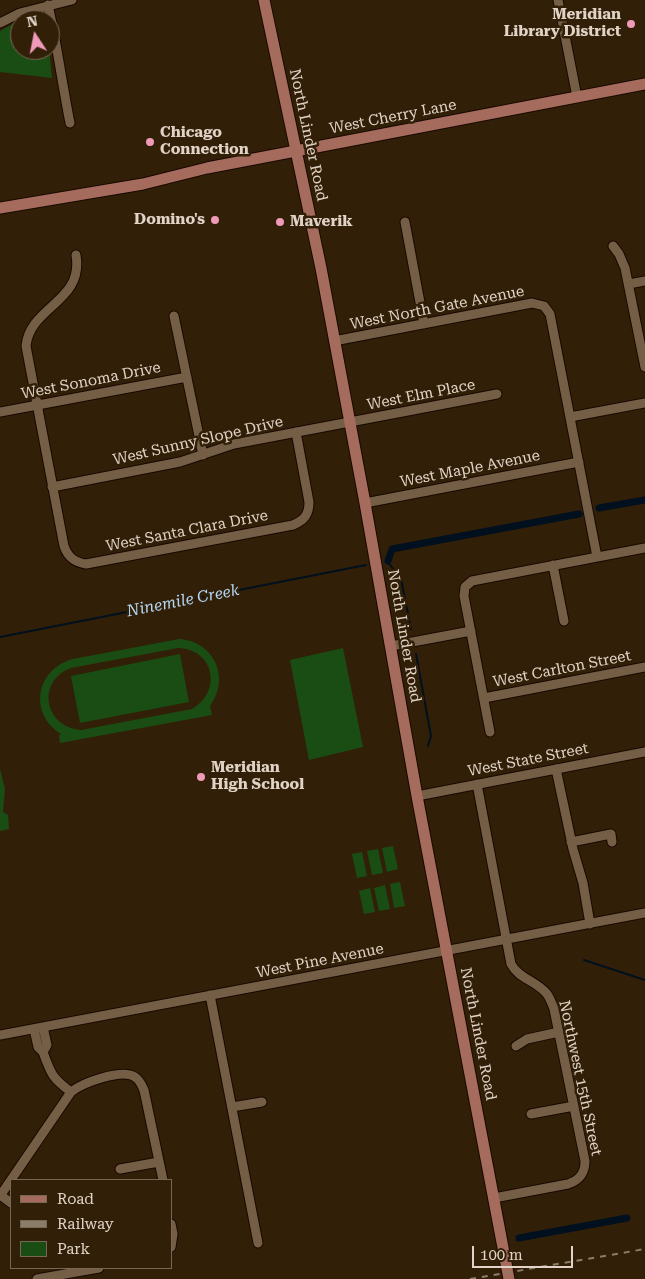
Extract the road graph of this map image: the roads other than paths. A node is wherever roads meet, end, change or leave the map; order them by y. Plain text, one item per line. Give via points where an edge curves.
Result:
1 (72, 0) edge
2 (264, 0) edge
3 (558, 0) edge
4 (48, 5) junction
5 (0, 24) edge
6 (645, 84) edge
7 (577, 97) junction
8 (70, 123) dead end
9 (295, 151) junction
10 (0, 208) edge
11 (404, 222) dead end
12 (613, 246) dead end
13 (76, 255) dead end
14 (645, 281) edge
15 (629, 284) junction
16 (174, 316) dead end
17 (424, 324) junction
18 (334, 341) junction
19 (645, 365) edge
20 (187, 377) junction
21 (497, 394) dead end
22 (645, 402) edge
23 (37, 406) junction
24 (0, 412) edge
25 (570, 417) junction
26 (349, 422) junction
27 (296, 432) junction
28 (203, 456) junction
29 (579, 462) junction
30 (52, 487) junction
31 (365, 503) junction
32 (645, 548) edge
33 (597, 557) junction
34 (553, 565) junction
35 (564, 621) dead end
36 (471, 631) junction
37 (391, 646) junction
38 (645, 667) edge
39 (484, 698) junction
40 (490, 732) dead end
41 (645, 752) edge
42 (556, 769) junction
43 (477, 784) junction
44 (417, 796) junction
45 (571, 842) junction
46 (612, 842) dead end
47 (645, 913) edge
48 (590, 924) junction
49 (507, 940) junction
50 (446, 951) junction
51 (210, 995) junction
52 (44, 1027) junction
53 (34, 1028) junction
54 (560, 1032) junction
55 (0, 1035) edge
56 (516, 1046) dead end
57 (43, 1052) junction
58 (71, 1092) junction
59 (262, 1102) dead end
60 (574, 1106) junction
61 (232, 1108) junction
62 (531, 1114) dead end
63 (159, 1162) junction
64 (120, 1169) dead end
65 (11, 1179) edge
66 (163, 1179) edge
67 (10, 1180) edge
68 (0, 1195) edge
69 (494, 1198) junction
70 (258, 1243) dead end
71 (85, 1269) edge
72 (71, 1270) edge
73 (37, 1279) edge
74 (509, 1279) edge

1 - 4 street
2 - 9 main road, North Linder Road
3 - 7 street
4 - 5 street via 20,13
4 - 8 street
6 - 7 main road, West Cherry Lane
7 - 9 main road, West Cherry Lane
9 - 10 main road, West Cherry Lane via 144,184
9 - 18 main road, North Linder Road
11 - 17 street
12 - 15 street via 625,268
13 - 23 street via 75,278 58,302 33,324 27,338
14 - 15 street
15 - 19 street
16 - 20 street
17 - 18 street, West North Gate Avenue
17 - 25 street, West North Gate Avenue via 532,303 544,306 550,314
18 - 26 main road, North Linder Road
20 - 23 street, West Sonoma Drive
20 - 28 street
21 - 26 street, West Elm Place
22 - 25 street
23 - 24 street, West Sonoma Drive
23 - 30 street
25 - 29 street
26 - 27 street, West Sunny Slope Drive
26 - 31 main road, North Linder Road
27 - 28 street, West Sunny Slope Drive via 234,444
27 - 30 street, West Santa Clara Drive via 309,510 306,517 293,525 78,563 66,553
28 - 30 street, West Sunny Slope Drive
29 - 31 street, West Maple Avenue
29 - 33 street
31 - 37 main road, North Linder Road
32 - 33 street
33 - 34 street
34 - 35 street
34 - 36 street via 472,581 465,587 464,596
36 - 37 street
36 - 39 street
37 - 44 main road, North Linder Road
38 - 39 street, West Carlton Street
39 - 40 street
41 - 42 street, West State Street
42 - 43 street, West State Street
42 - 45 street
43 - 44 street, West State Street
43 - 49 street, Northwest 15th Street
44 - 50 main road, North Linder Road
45 - 46 street via 610,834
45 - 48 street
47 - 48 street, West Pine Avenue
48 - 49 street, West Pine Avenue
49 - 50 street, West Pine Avenue
49 - 54 street, Northwest 15th Street via 512,975 537,985 548,995
50 - 51 street, West Pine Avenue
50 - 69 main road, North Linder Road
51 - 52 street, West Pine Avenue
51 - 61 street
52 - 53 street, West Pine Avenue
52 - 57 street via 47,1045
53 - 55 street, West Pine Avenue
53 - 57 street via 38,1047
54 - 56 street via 527,1039
54 - 60 street, Northwest 15th Street
57 - 58 street via 51,1074
58 - 63 street via 92,1081 122,1075 136,1077 144,1090
58 - 65 street
59 - 61 street
60 - 62 street
60 - 69 street, Northwest 15th Street via 585,1161 581,1176 568,1184
61 - 70 street
63 - 64 street
63 - 66 street
67 - 68 street
69 - 74 main road, North Linder Road
71 - 72 street
72 - 73 street

